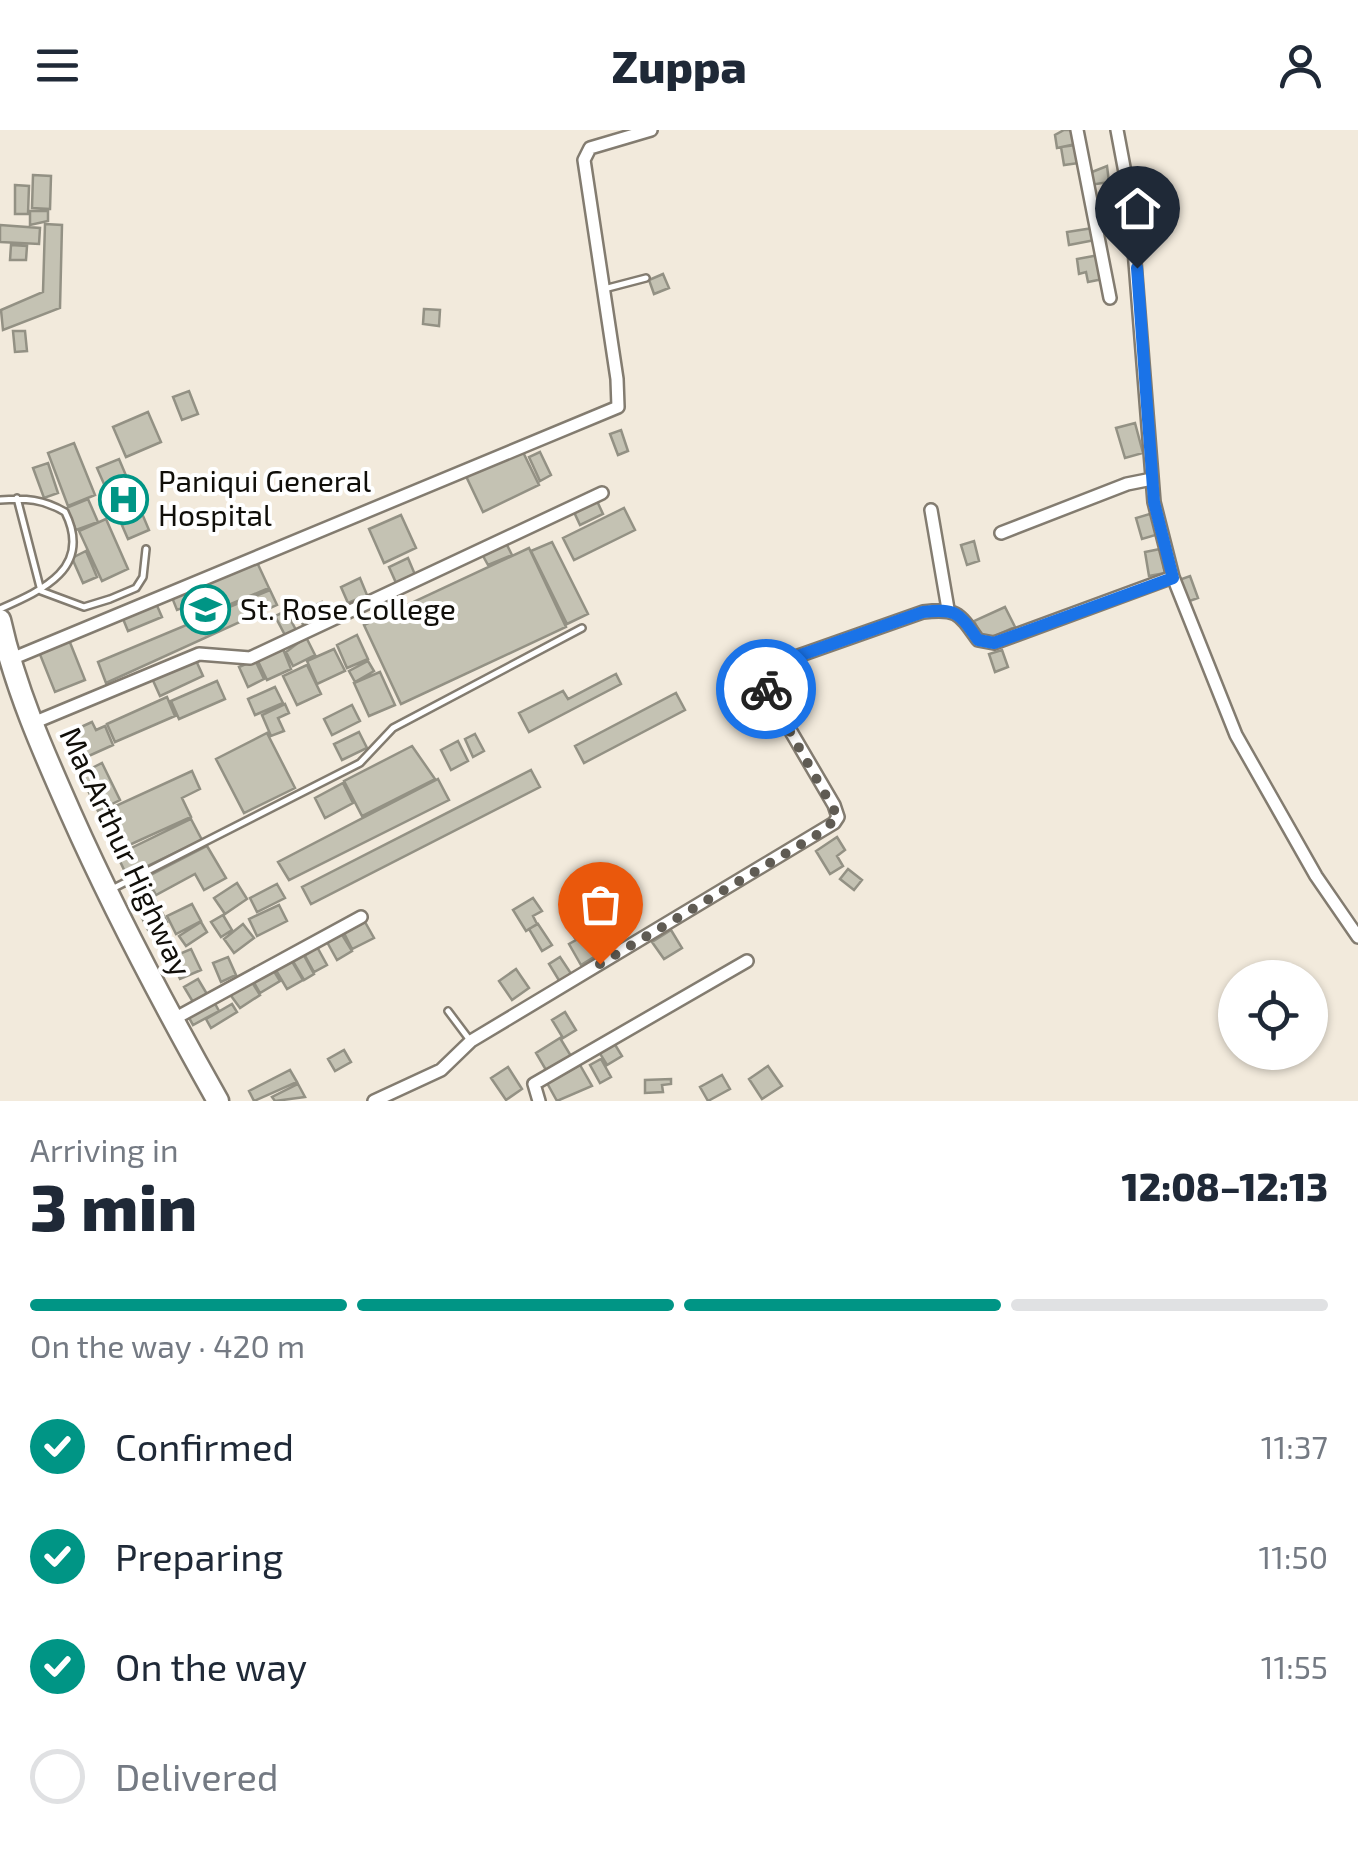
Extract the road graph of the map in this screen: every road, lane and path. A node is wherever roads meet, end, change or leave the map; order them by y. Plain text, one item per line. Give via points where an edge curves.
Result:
1 (651, 130) edge
2 (1076, 130) edge
3 (1116, 130) edge
4 (646, 278) dead end
5 (602, 289) junction
6 (1110, 298) dead end
7 (1152, 479) junction
8 (602, 493) dead end
9 (18, 498) junction
10 (0, 500) edge
11 (931, 510) dead end
12 (1000, 533) dead end
13 (146, 549) dead end
14 (1173, 578) junction
15 (41, 591) junction
16 (0, 609) edge
17 (948, 609) junction
18 (0, 620) edge
19 (582, 628) dead end
20 (9, 660) junction
21 (32, 722) junction
22 (107, 892) junction
23 (361, 917) dead end
24 (1358, 938) edge
25 (747, 961) dead end
26 (448, 1012) dead end
27 (172, 1020) junction
28 (471, 1041) junction
29 (218, 1101) edge
30 (374, 1101) edge
31 (539, 1101) edge

1 - 5 street via 590,148 584,160
2 - 6 street
3 - 7 street via 1130,198
4 - 5 lane
5 - 20 street via 619,398 611,412
7 - 12 street
7 - 14 street
8 - 21 street via 250,658 199,654
9 - 10 lane
9 - 15 lane
9 - 15 lane via 52,504 74,529 65,568
11 - 17 street
13 - 15 lane via 136,588 84,606
14 - 17 street via 994,643 978,640
14 - 24 street via 1236,734
15 - 16 lane
17 - 28 street via 764,668 762,682 834,805 834,824
18 - 20 highway, MacArthur Highway
19 - 22 lane via 407,719 360,763
20 - 21 highway, MacArthur Highway
21 - 22 highway, MacArthur Highway
22 - 27 highway, MacArthur Highway
23 - 27 street
25 - 31 street via 534,1084
26 - 28 lane
27 - 29 highway, MacArthur Highway
28 - 30 street via 441,1070

